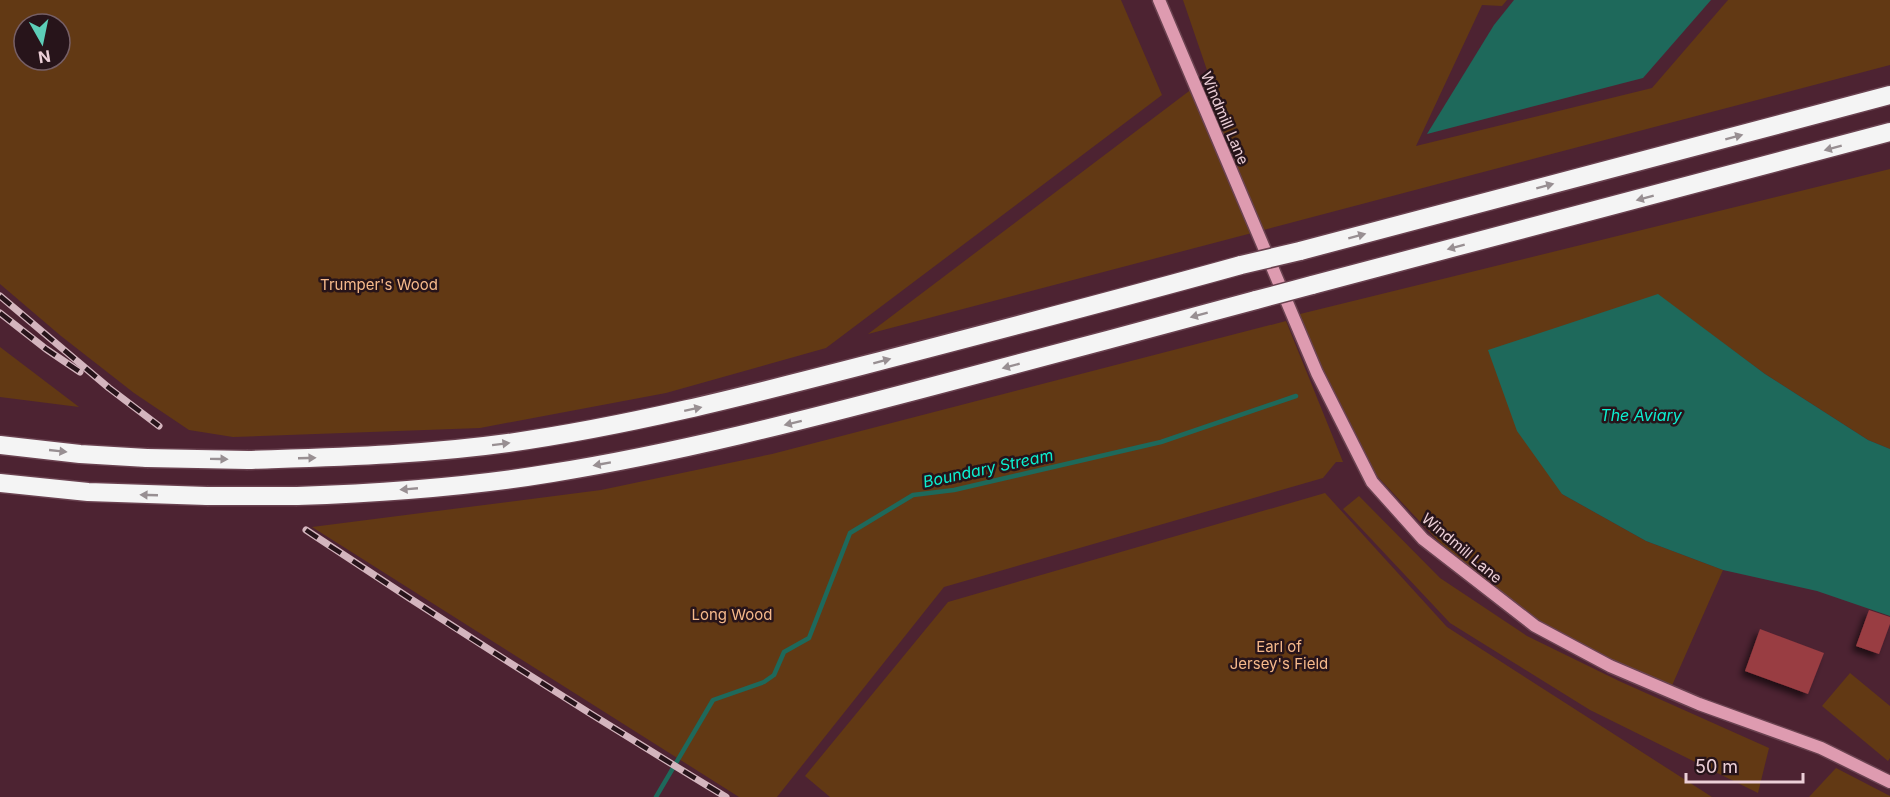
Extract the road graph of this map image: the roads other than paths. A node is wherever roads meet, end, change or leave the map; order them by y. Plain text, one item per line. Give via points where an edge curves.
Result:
1 (1159, 0) edge
2 (1890, 95) edge
3 (1890, 132) edge
4 (0, 445) edge
5 (0, 483) edge
6 (1890, 782) edge

1 - 6 main road, Windmill Lane via 1317,373 1372,482 1423,539 1535,626 1610,666 1699,704 1821,748
4 -> 2 highway, bridge via 147,458 358,456 508,443 647,418 733,400
3 -> 5 highway, bridge via 849,408 658,454 500,480 297,496 88,492

